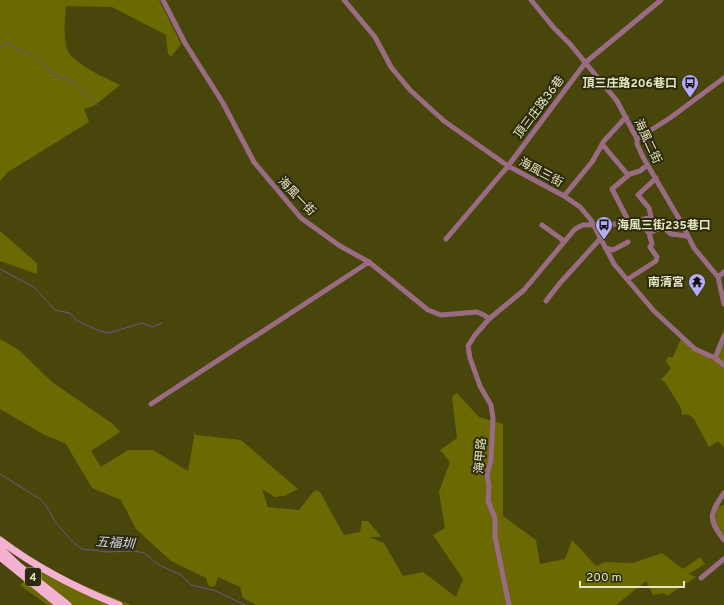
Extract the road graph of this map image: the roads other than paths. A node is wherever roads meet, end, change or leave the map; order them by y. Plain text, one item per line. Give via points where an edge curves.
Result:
1 (163, 0) edge
2 (344, 0) edge
3 (531, 0) edge
4 (661, 0) edge
5 (586, 62) junction
6 (724, 78) edge
7 (626, 117) junction
8 (637, 139) junction
9 (602, 144) junction
10 (647, 165) junction
11 (508, 166) junction
12 (628, 175) junction
13 (656, 178) junction
14 (564, 196) junction
15 (628, 220) junction
16 (638, 221) junction
17 (592, 224) junction
18 (542, 225) dead end
19 (649, 233) junction
20 (687, 236) junction
21 (600, 238) junction
22 (446, 239) dead end
23 (564, 241) junction
24 (628, 242) dead end
25 (605, 248) junction
26 (369, 262) junction
27 (724, 272) edge
28 (718, 277) junction
29 (628, 279) junction
30 (546, 301) dead end
31 (724, 304) edge
32 (489, 320) junction
33 (724, 336) edge
34 (715, 358) junction
35 (724, 365) edge
36 (151, 404) dead end
37 (724, 493) edge
38 (0, 540) edge
39 (724, 540) edge
40 (0, 548) edge
41 (0, 558) edge
42 (724, 559) edge
43 (10, 567) junction
44 (701, 578) dead end
45 (51, 605) edge
46 (59, 605) edge
47 (68, 605) edge
48 (119, 605) edge
49 (509, 605) edge

1 - 26 street, 海風一街 via 254,162 265,177 301,218 340,246
2 - 11 street, 海風三街 via 375,37 391,67 410,90 444,120
3 - 5 street, 海風二街
4 - 5 street, 頂三庄路36巷
5 - 7 street, 海風二街 via 617,101
5 - 11 street, 頂三庄路36巷
6 - 8 street
7 - 8 street, 海風二街
7 - 9 street
8 - 10 street, 海風二街
9 - 12 street
9 - 14 street via 592,162
10 - 12 street via 640,171
10 - 13 street, 海風二街
11 - 14 street, 海風三街
11 - 22 street, 頂三庄路36巷
12 - 15 street via 612,189
13 - 16 street via 638,194 649,208 651,217
13 - 20 street, 海風二街
14 - 17 street, 海風三街 via 580,207
15 - 16 street
15 - 17 street via 616,224
16 - 19 street
17 - 21 street, 海風三街
17 - 23 street via 575,229
18 - 23 street
19 - 20 street via 663,227 671,234
19 - 29 street via 652,244 650,247 658,257 656,261
20 - 28 street, 海風二街 via 701,258
21 - 25 street, 海風三街
21 - 30 street
23 - 32 street via 520,294
24 - 25 street via 613,250
25 - 29 street, 海風三街 via 614,264
26 - 32 street, 海風一街 via 428,310 441,314 477,312
26 - 36 street
27 - 28 street
28 - 31 street, 海風二街
29 - 34 street, 海風三街 via 654,311 686,342
32 - 49 street, 海甲路 via 468,346 480,386 491,405 493,418 491,460 487,475 488,501 495,518 495,537
33 - 34 street
34 - 35 street, 海風三街
37 - 39 street via 712,512 714,528
38 - 48 highway via 50,574
40 - 47 highway, 4
41 - 43 highway, 4
42 - 44 street
43 - 45 highway
43 - 46 highway, 4

